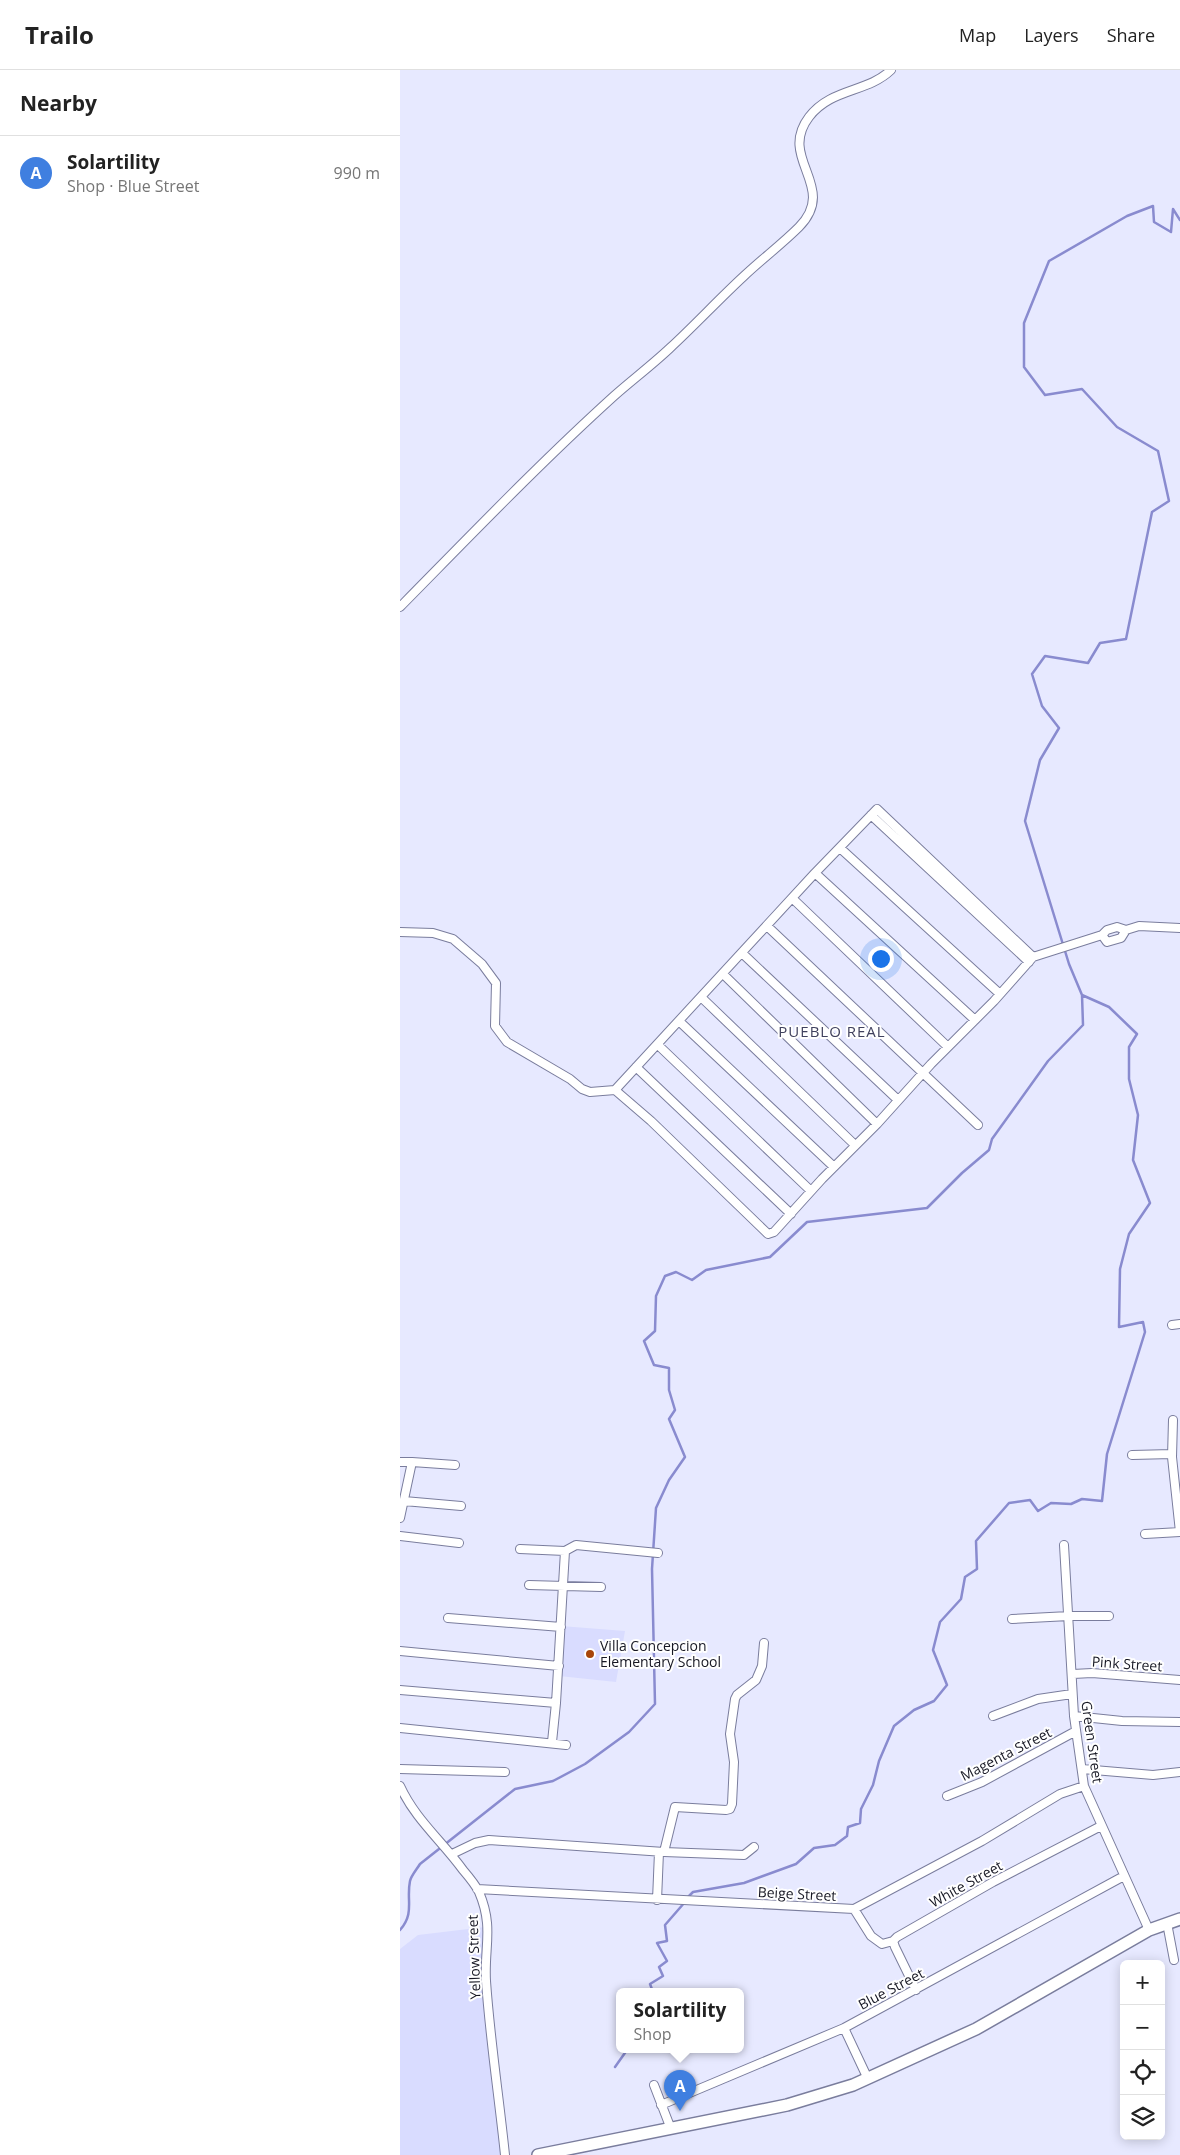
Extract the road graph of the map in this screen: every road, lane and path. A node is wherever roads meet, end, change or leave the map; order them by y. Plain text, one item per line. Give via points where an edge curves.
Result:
1 (891, 70) edge
2 (400, 607) edge
3 (840, 848) junction
4 (815, 873) junction
5 (792, 898) junction
6 (767, 926) junction
7 (1180, 928) edge
8 (400, 932) edge
9 (743, 954) junction
10 (1031, 960) junction
11 (724, 975) junction
12 (1000, 994) junction
13 (702, 998) junction
14 (975, 1020) junction
15 (680, 1022) junction
16 (658, 1045) junction
17 (948, 1047) junction
18 (636, 1067) junction
19 (923, 1072) junction
20 (615, 1090) junction
21 (898, 1100) junction
22 (876, 1124) junction
23 (978, 1125) dead end
24 (855, 1145) junction
25 (834, 1167) junction
26 (811, 1191) junction
27 (791, 1214) junction
28 (1173, 1420) dead end
29 (1132, 1454) dead end
30 (1172, 1454) junction
31 (400, 1462) edge
32 (412, 1462) junction
33 (455, 1464) dead end
34 (404, 1501) junction
35 (461, 1506) dead end
36 (400, 1518) edge
37 (1180, 1532) edge
38 (1145, 1534) dead end
39 (400, 1536) edge
40 (459, 1543) dead end
41 (1064, 1545) dead end
42 (520, 1549) dead end
43 (566, 1551) junction
44 (658, 1553) dead end
45 (529, 1585) dead end
46 (564, 1587) junction
47 (601, 1587) dead end
48 (1069, 1616) junction
49 (1109, 1616) dead end
50 (448, 1618) dead end
51 (1012, 1619) dead end
52 (561, 1627) junction
53 (764, 1643) dead end
54 (400, 1651) edge
55 (559, 1666) junction
56 (1073, 1674) junction
57 (1180, 1680) edge
58 (400, 1690) edge
59 (1072, 1694) junction
60 (556, 1703) junction
61 (993, 1716) dead end
62 (1074, 1716) junction
63 (1180, 1722) edge
64 (400, 1728) edge
65 (1076, 1731) junction
66 (552, 1742) junction
67 (566, 1745) dead end
68 (400, 1769) edge
69 (1082, 1769) junction
70 (505, 1772) dead end
71 (1180, 1772) edge
72 (400, 1786) edge
73 (1084, 1786) junction
74 (946, 1796) dead end
75 (1101, 1826) junction
76 (754, 1847) dead end
77 (661, 1852) junction
78 (450, 1853) junction
79 (1124, 1876) junction
80 (477, 1889) junction
81 (657, 1900) junction
82 (854, 1909) junction
83 (1180, 1919) edge
84 (1167, 1923) junction
85 (1149, 1930) junction
86 (893, 1941) junction
87 (1174, 1960) dead end
88 (916, 1990) junction
89 (844, 2028) junction
90 (868, 2078) junction
91 (654, 2085) dead end
92 (661, 2105) junction
93 (671, 2129) junction
94 (505, 2155) edge
95 (538, 2155) edge

1 - 2 street via 868,84 828,99 818,106 802,128 799,142 801,158 813,187 814,200 800,226 553,453
3 - 4 street
3 - 10 street via 877,809
3 - 12 street
4 - 5 street
4 - 14 street
5 - 6 street
5 - 17 street
6 - 9 street
6 - 19 street
7 - 10 street via 1139,926 1107,930 1102,936
8 - 20 street via 433,933 453,939 482,964 496,983 495,1026 507,1042 582,1089 590,1092
9 - 11 street
9 - 21 street
10 - 12 street
11 - 13 street
11 - 22 street
12 - 14 street
13 - 15 street
13 - 24 street
14 - 17 street
15 - 16 street
15 - 25 street
16 - 18 street
16 - 26 street
17 - 19 street
18 - 20 street
18 - 27 street
19 - 21 street
19 - 23 street
20 - 27 street via 768,1234
21 - 22 street
22 - 24 street
24 - 25 street
25 - 26 street
26 - 27 street
28 - 30 street
29 - 30 street
30 - 37 street
31 - 32 street
32 - 33 street
32 - 34 street
34 - 35 street
34 - 36 street
37 - 38 street
39 - 40 street
41 - 48 street, Green Street
42 - 43 street
43 - 44 street via 576,1545
43 - 46 street
45 - 46 street
46 - 47 street
46 - 52 street
48 - 49 street
48 - 51 street
48 - 56 street, Green Street
50 - 52 street
52 - 55 street
53 - 77 street via 762,1666 756,1680 735,1699 730,1734 734,1762 730,1809 675,1807
54 - 55 street
55 - 60 street
56 - 57 street, Pink Street
56 - 59 street, Green Street
58 - 60 street
59 - 61 street via 1038,1700
59 - 62 street, Green Street
60 - 66 street
62 - 63 street
62 - 65 street, Green Street
64 - 66 street
65 - 69 street, Green Street
65 - 74 street, Magenta Street via 998,1774
66 - 67 street
68 - 70 street
69 - 71 street via 1153,1775
69 - 73 street, Green Street
72 - 78 street, Yellow Street via 407,1802
73 - 75 street, Green Street
73 - 82 street, Beige Street via 1060,1794 982,1841
75 - 79 street, Green Street
75 - 86 street, White Street via 993,1882
76 - 77 street via 744,1854
77 - 78 street via 489,1840
77 - 81 street
78 - 80 street, Yellow Street
79 - 85 street, Green Street
79 - 88 street, Blue Street
80 - 81 street, Beige Street
80 - 94 street, Yellow Street via 488,1921 486,1980
81 - 82 street, Beige Street
82 - 86 street via 871,1936 882,1944
83 - 84 street
84 - 85 street
84 - 87 street
85 - 90 street via 976,2029
86 - 88 street
88 - 89 street, Blue Street
89 - 90 street
89 - 92 street, Blue Street
90 - 93 street via 788,2105
91 - 92 street
92 - 93 street
93 - 95 street

